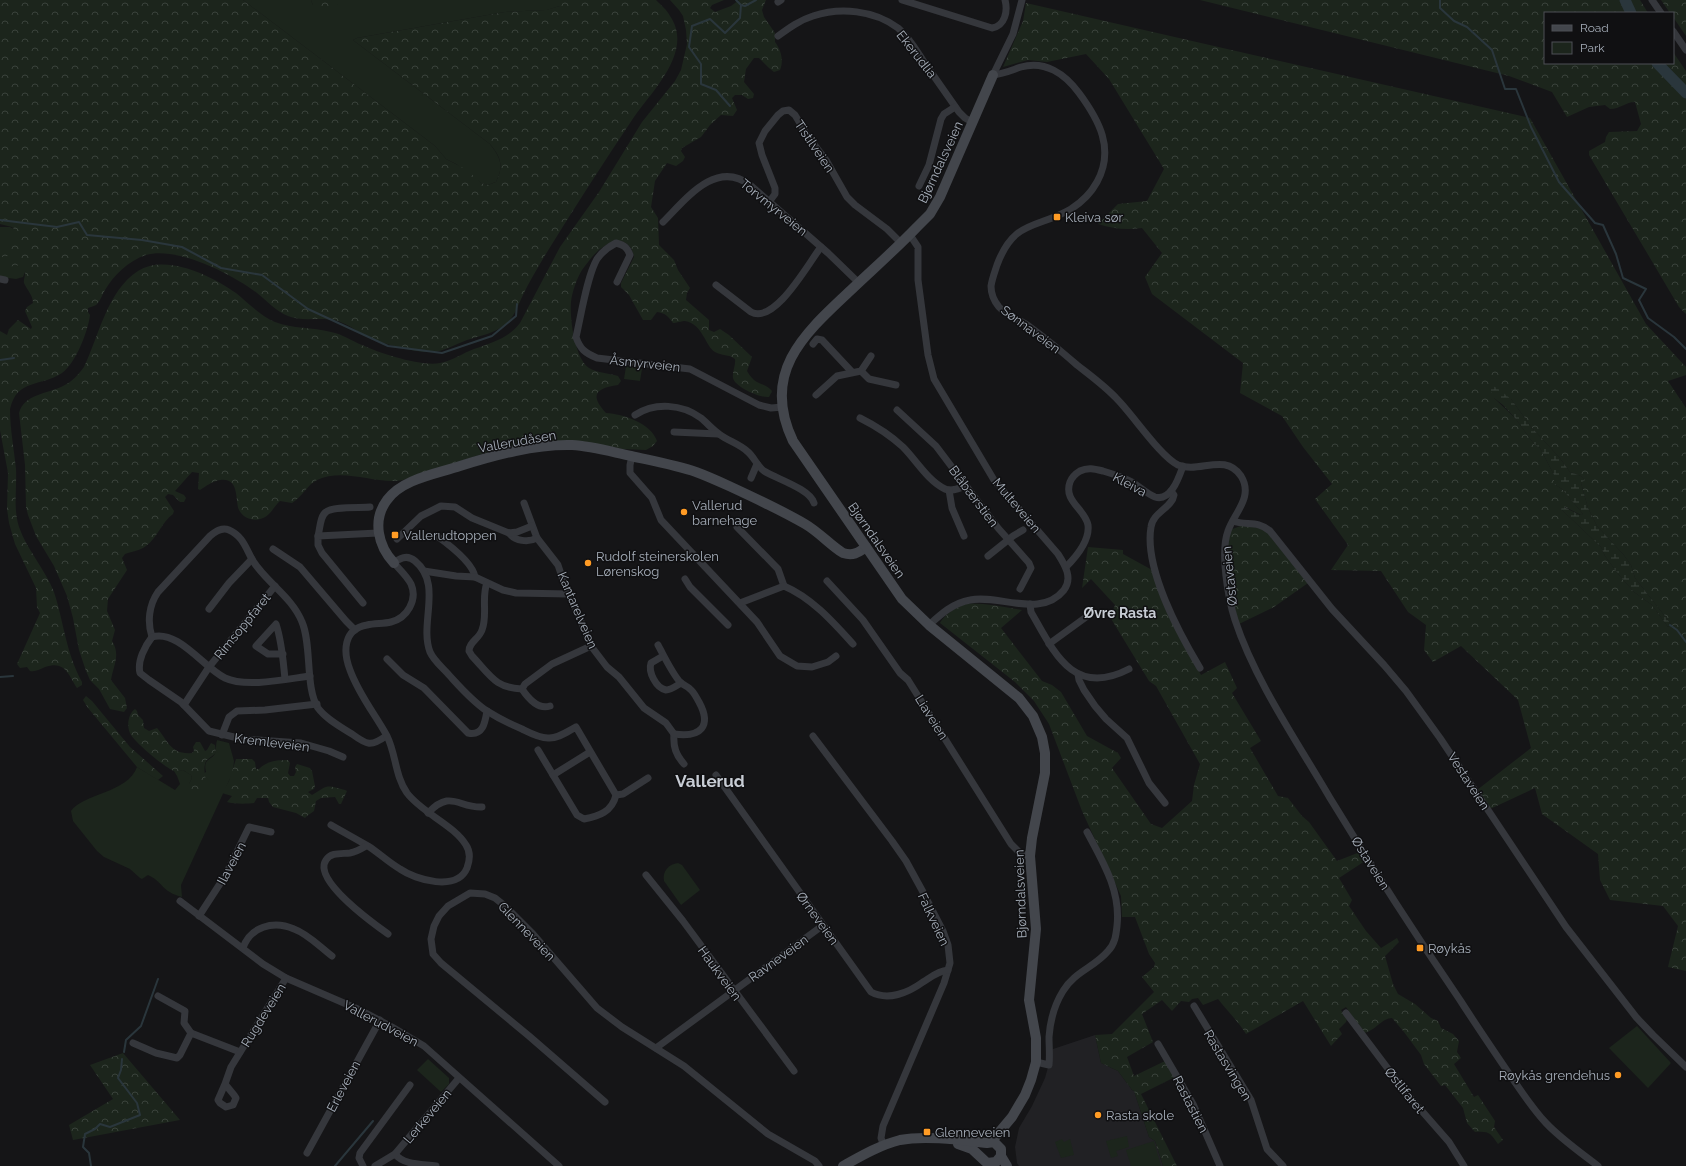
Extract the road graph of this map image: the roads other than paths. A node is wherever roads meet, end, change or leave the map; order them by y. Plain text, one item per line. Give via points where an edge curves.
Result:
1 (902, 0) edge
2 (1005, 0) edge
3 (1022, 0) edge
4 (1652, 0) edge
5 (1660, 12) edge
6 (1674, 32) edge
7 (778, 36) dead end
8 (1686, 50) edge
9 (993, 76) junction
10 (955, 107) junction
11 (972, 122) junction
12 (919, 186) dead end
13 (769, 202) junction
14 (663, 222) dead end
15 (910, 235) junction
16 (901, 243) junction
17 (821, 247) junction
18 (618, 282) dead end
19 (859, 283) junction
20 (716, 285) dead end
21 (813, 344) dead end
22 (871, 356) dead end
23 (861, 371) junction
24 (852, 372) junction
25 (896, 385) dead end
26 (816, 395) dead end
27 (783, 407) junction
28 (897, 410) dead end
29 (635, 415) dead end
30 (860, 418) dead end
31 (674, 432) dead end
32 (718, 434) junction
33 (632, 456) junction
34 (758, 464) junction
35 (1182, 466) junction
36 (751, 478) dead end
37 (966, 486) junction
38 (949, 490) junction
39 (1171, 491) junction
40 (524, 503) dead end
41 (814, 503) dead end
42 (370, 507) dead end
43 (1233, 521) junction
44 (532, 526) junction
45 (737, 527) dead end
46 (1023, 530) dead end
47 (378, 533) junction
48 (509, 533) junction
49 (318, 536) junction
50 (437, 536) dead end
51 (964, 536) dead end
52 (537, 538) junction
53 (1009, 538) junction
54 (397, 539) dead end
55 (866, 547) junction
56 (273, 549) dead end
57 (988, 556) dead end
58 (252, 559) junction
59 (394, 563) junction
60 (1066, 567) junction
61 (424, 572) junction
62 (475, 577) junction
63 (685, 579) dead end
64 (827, 581) dead end
65 (487, 583) junction
66 (275, 586) junction
67 (784, 586) junction
68 (1020, 589) dead end
69 (569, 594) junction
70 (363, 602) dead end
71 (740, 604) junction
72 (1030, 604) junction
73 (208, 609) dead end
74 (1093, 612) dead end
75 (728, 625) dead end
76 (929, 625) junction
77 (355, 630) junction
78 (152, 637) junction
79 (853, 644) dead end
80 (1050, 644) junction
81 (658, 645) dead end
82 (591, 646) junction
83 (283, 654) junction
84 (664, 656) junction
85 (836, 656) dead end
86 (387, 659) dead end
87 (209, 667) junction
88 (1200, 668) dead end
89 (1129, 669) dead end
90 (1078, 674) junction
91 (310, 676) junction
92 (285, 679) junction
93 (681, 683) junction
94 (522, 689) junction
95 (316, 704) junction
96 (184, 705) junction
97 (550, 706) dead end
98 (487, 711) junction
99 (674, 734) junction
100 (222, 735) junction
101 (386, 736) junction
102 (813, 736) dead end
103 (538, 750) dead end
104 (590, 752) junction
105 (343, 757) dead end
106 (684, 764) dead end
107 (553, 775) junction
108 (716, 775) dead end
109 (648, 778) dead end
110 (616, 795) junction
111 (1165, 803) dead end
112 (482, 807) dead end
113 (428, 813) junction
114 (331, 825) dead end
115 (271, 832) dead end
116 (1087, 832) dead end
117 (366, 846) junction
118 (1030, 856) junction
119 (646, 875) dead end
120 (180, 901) dead end
121 (199, 916) junction
122 (822, 926) junction
123 (388, 934) dead end
124 (243, 948) junction
125 (332, 956) dead end
126 (948, 970) junction
127 (286, 978) junction
128 (733, 992) junction
129 (158, 996) dead end
130 (1194, 1006) dead end
131 (1346, 1013) dead end
132 (380, 1020) junction
133 (191, 1033) junction
134 (133, 1043) dead end
135 (1158, 1044) dead end
136 (656, 1048) junction
137 (240, 1052) junction
138 (1036, 1062) junction
139 (1686, 1067) edge
140 (794, 1071) dead end
141 (459, 1078) junction
142 (225, 1084) dead end
143 (410, 1085) dead end
144 (605, 1102) dead end
145 (1012, 1116) junction
146 (951, 1140) junction
147 (989, 1143) junction
148 (884, 1146) junction
149 (1001, 1152) junction
150 (307, 1153) dead end
151 (395, 1154) junction
152 (980, 1160) edge
153 (992, 1165) edge
154 (362, 1166) edge
155 (375, 1166) edge
156 (436, 1166) edge
157 (559, 1166) edge
158 (819, 1166) edge
159 (843, 1166) edge
160 (1007, 1166) edge
161 (1220, 1166) edge
162 (1283, 1166) edge
163 (1464, 1166) edge
164 (1598, 1166) edge

1 - 2 street via 992,28 1000,24 1004,18
3 - 9 street, Bjørndalsveien via 1012,34
4 - 5 street
6 - 8 street
7 - 10 street, Ekerudlia via 812,16 832,12 868,14 882,18 898,28 912,44
9 - 11 street, Bjørndalsveien
9 - 35 street, Sønnaveien via 1035,65 1050,68 1064,76 1078,91 1096,120 1104,140 1106,157 1097,182 1084,199 1067,211 1027,226 1013,237 1002,252 993,277 993,297 1002,309 1033,329 1106,388 1164,454
10 - 11 street, Ekerudlia via 963,117
10 - 12 street via 941,119 929,165
11 - 15 street, Bjørndalsveien via 940,198 930,214
13 - 14 street, Torvmyrveien via 740,178 722,177 703,185
13 - 16 street, Tistilveien via 775,194 775,188 759,143 773,120 781,112 789,110 826,160 851,202
13 - 17 street, Torvmyrveien
15 - 16 street, Bjørndalsveien
15 - 60 street, Multeveien via 918,247 918,280 928,355 934,379 994,480
16 - 19 street, Bjørndalsveien
17 - 19 street, Torvmyrveien
17 - 20 street via 792,288 765,313 751,312
18 - 27 street, Åsmyrveien via 630,255 623,245 616,243 596,260 593,271 576,337 579,347 586,354 597,358 690,369 759,405
19 - 27 street, Bjørndalsveien via 818,321 796,348 784,375
21 - 24 street via 817,339 822,340
22 - 23 street
23 - 24 street
23 - 25 street via 870,379
24 - 26 street via 837,376
27 - 55 street, Bjørndalsveien via 793,441
28 - 37 street, Blåbærstien via 936,446
29 - 32 street via 653,407 671,406 695,414
30 - 38 street via 892,438 937,483
31 - 32 street
32 - 34 street via 746,449
33 - 47 street, Vallerudåsen via 563,445 524,450 467,464 413,481 394,492 380,511
33 - 55 street, Vallerudåsen via 695,472 762,500 811,528 844,553 856,554
33 - 71 street via 630,473 652,498 660,520
34 - 36 street
34 - 41 street via 763,470 809,494
35 - 39 street
35 - 43 street via 1222,464 1238,472 1244,481 1245,494 1242,507
37 - 38 street
37 - 53 street, Blåbærstien via 998,528
38 - 51 street via 952,508
39 - 60 street, Kleiva via 1164,496 1155,497 1122,477 1096,469 1085,469 1075,474 1069,486 1069,495 1084,517 1088,529 1080,551
39 - 88 street via 1174,495 1172,500 1158,514 1151,526 1152,556 1174,620
40 - 44 street, Kantarelveien
42 - 49 street via 326,511
43 - 139 street, Vestaveien via 1257,524 1270,531 1332,609 1396,678 1432,726 1566,927 1636,1017
43 - 164 street, Østaveien via 1225,543 1229,598 1247,652 1287,726 1399,909 1526,1099 1551,1129
44 - 48 street
44 - 52 street, Kantarelveien
45 - 67 street via 778,569
46 - 53 street
47 - 49 street
47 - 59 street, Vallerudåsen via 383,550
48 - 52 street via 512,538 517,539
48 - 54 street via 447,505 427,512
49 - 70 street via 318,545 322,553
50 - 62 street via 467,562
52 - 69 street, Kantarelveien via 555,558
53 - 57 street
53 - 68 street, Blåbærstien via 1031,566
55 - 76 street, Bjørndalsveien via 898,593
56 - 77 street via 300,567
58 - 66 street
58 - 73 street
58 - 78 street via 241,539 231,531 219,530 210,536 155,597 150,616
59 - 61 street via 402,558 408,558 417,563
59 - 77 street, Vallerudåsen via 412,588 413,598 409,610 394,621 366,625
60 - 72 street via 1068,582 1061,592 1048,601
61 - 62 street
61 - 98 street via 429,589 427,639 430,652 438,664
62 - 65 street
63 - 75 street
64 - 118 street, Liaveien via 863,620 900,673 908,680 1011,844 1017,851
65 - 69 street via 516,593
65 - 94 street via 484,591 482,630 470,652 498,683 505,687
66 - 87 street, Rimsoppfaret
66 - 91 street via 291,603 302,621
67 - 71 street
67 - 79 street via 822,611
69 - 82 street, Kantarelveien
71 - 85 street via 757,622 780,656 797,666 812,667 828,662
72 - 76 street via 971,599 952,606
72 - 80 street via 1031,612
74 - 80 street
76 - 118 street, Bjørndalsveien via 1013,693 1036,722 1044,744 1045,773
77 - 101 street via 346,645 347,663 362,697
78 - 87 street, Rimsoppfaret via 165,637 176,641
78 - 96 street, Kremleveien via 140,662 140,673
80 - 90 street via 1066,666
81 - 84 street
82 - 94 street via 552,664
82 - 99 street, Kantarelveien via 644,708 666,723
83 - 83 street, Rimsoppfaret via 281,641 276,624 256,646 268,654
83 - 92 street, Rimsoppfaret
84 - 93 street
84 - 93 street via 651,663 651,674 665,690 670,690
86 - 98 street via 403,675 424,688 468,733 474,734 482,730
87 - 92 street, Rimsoppfaret via 233,680 256,682
87 - 96 street, Rimsoppfaret
89 - 90 street via 1116,676 1102,678
90 - 111 street via 1084,690 1095,706 1110,724 1127,738 1149,783
91 - 92 street, Rimsoppfaret
91 - 95 street
93 - 99 street via 695,694 703,710 705,723 695,734
94 - 97 street via 528,698 539,706
95 - 100 street, Kremleveien via 237,711 229,717
95 - 101 street via 329,718 366,743 374,743
96 - 100 street, Kremleveien via 205,728
98 - 104 street via 530,733 547,738 556,737 576,727
99 - 106 street via 673,744
100 - 105 street, Kremleveien via 301,743
101 - 113 street via 402,785 413,800
102 - 126 street, Falkveien via 906,861 943,931 950,956
103 - 107 street
104 - 107 street
104 - 110 street
107 - 110 street via 577,815 584,819 604,814 614,802
108 - 122 street, Ørneveien
109 - 110 street via 623,794
112 - 113 street via 449,800
113 - 117 street via 460,837 469,851 466,869 455,880 437,882 415,877
114 - 117 street
115 - 121 street, Ilaveien via 250,827 225,876
116 - 138 street via 1114,888 1118,917 1115,938 1108,952 1075,975 1062,992 1050,1028 1049,1065
117 - 123 street via 358,851 331,856 324,864 325,873 350,904
118 - 138 street, Bjørndalsveien via 1036,929 1029,1000 1036,1038
119 - 128 street, Haukveien via 683,921
120 - 121 street, Vallerudveien
121 - 124 street, Vallerudveien
122 - 126 street, Ørneveien via 864,984 877,995 896,995 908,991 937,972
122 - 128 street, Ravneveien
124 - 125 street via 250,934 256,929 286,926 300,932
124 - 127 street, Vallerudveien
126 - 148 street, Falkveien via 883,1126 881,1138
127 - 132 street, Vallerudveien
127 - 137 street, Rugdeveien
128 - 136 street, Ravneveien
128 - 140 street, Haukveien
129 - 133 street via 184,1011 184,1023
130 - 162 street, Rastasvingen via 1251,1100 1266,1149
131 - 163 street, Østlifaret
132 - 141 street, Vallerudveien via 424,1046
132 - 150 street, Erleveien
133 - 134 street via 177,1058 156,1053
133 - 137 street, Rugdeveien
135 - 161 street, Rastastien via 1192,1104
136 - 144 street, Glenneveien via 597,1008 533,934 495,898 470,893 448,906 434,926 431,939 433,954
136 - 158 street, Glenneveien via 699,1078 768,1134
137 - 142 street, Rugdeveien
138 - 145 street, Bjørndalsveien via 1028,1088
141 - 151 street, Lerkeveien
141 - 157 street, Vallerudveien
143 - 154 street via 360,1154
145 - 147 street, Bjørndalsveien
145 - 149 street, Bjørndalsveien
146 - 147 street
146 - 148 street via 911,1138
146 - 152 street via 972,1149
147 - 149 street via 997,1144
147 - 152 street via 981,1150
148 - 159 street
149 - 153 street via 998,1161
149 - 160 street
151 - 155 street, Lerkeveien
151 - 156 street, Lerkeveien via 397,1158 408,1162
152 - 153 street

